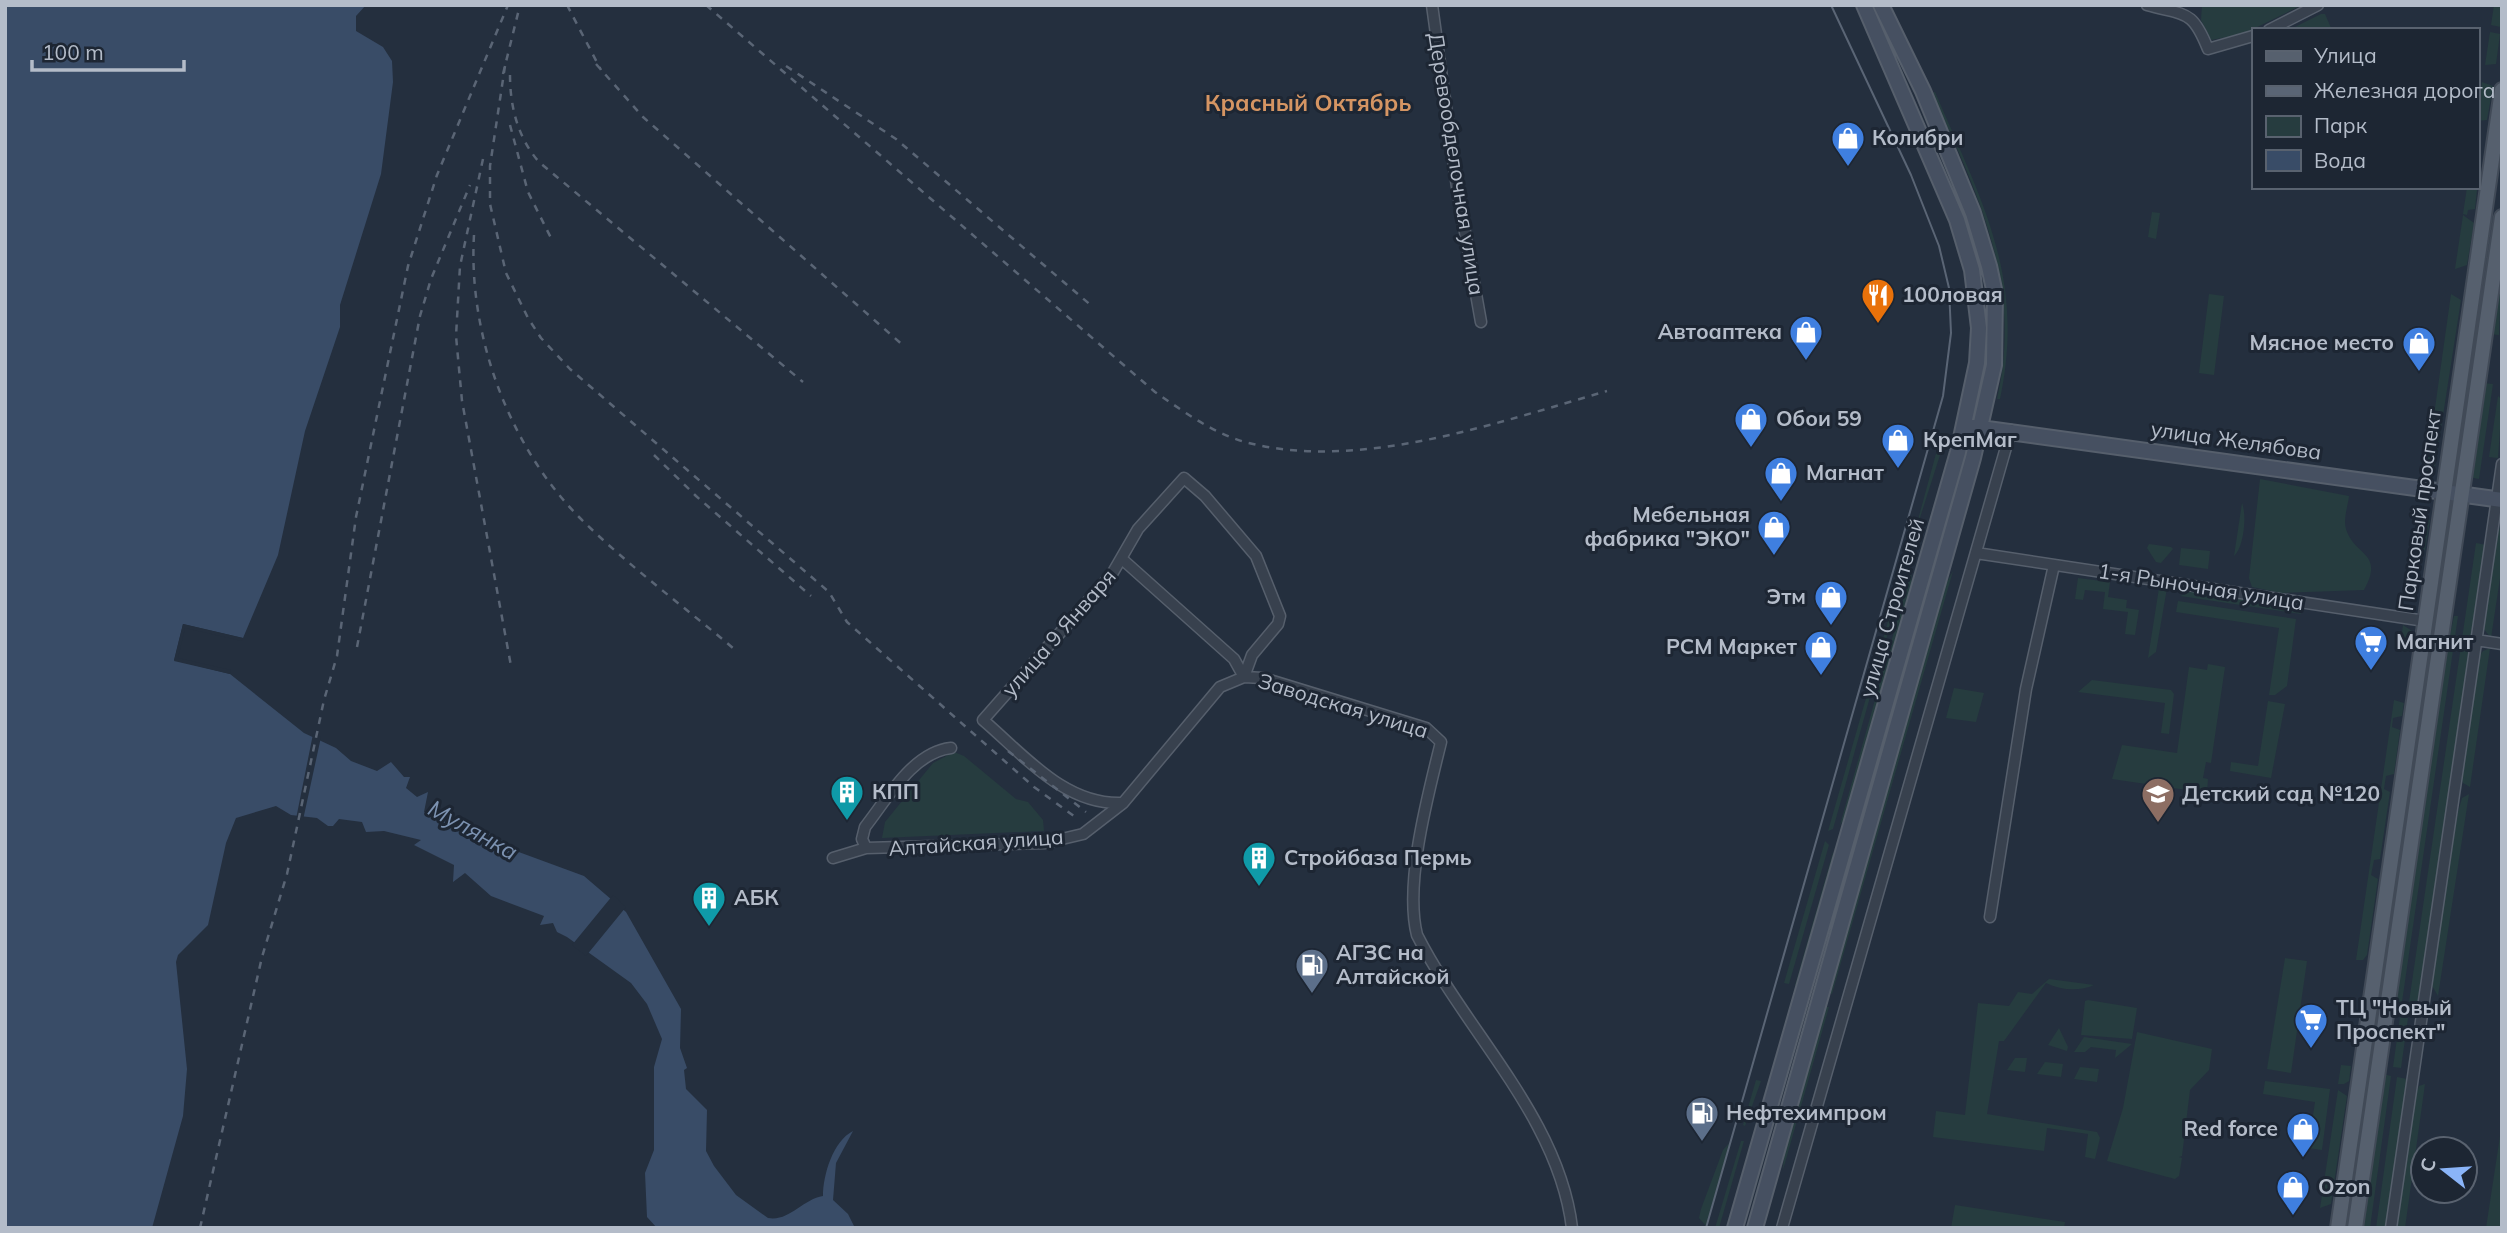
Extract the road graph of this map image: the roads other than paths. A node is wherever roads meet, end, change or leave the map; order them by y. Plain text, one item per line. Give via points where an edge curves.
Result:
1 (1432, 5) edge
2 (1864, 5) edge
3 (1881, 5) edge
4 (2147, 5) edge
5 (2318, 5) edge
6 (2273, 28) edge
7 (2252, 36) edge
8 (2502, 90) edge
9 (2502, 217) edge
10 (1481, 322) dead end
11 (1982, 426) junction
12 (1964, 427) junction
13 (2011, 430) junction
14 (2502, 464) edge
15 (2444, 492) junction
16 (2462, 495) junction
17 (2499, 500) edge
18 (1976, 553) junction
19 (1122, 559) junction
20 (2054, 565) junction
21 (2425, 621) junction
22 (2476, 640) junction
23 (2502, 644) edge
24 (1244, 677) junction
25 (951, 748) dead end
26 (1123, 803) junction
27 (866, 848) junction
28 (833, 859) dead end
29 (1990, 917) dead end
30 (1572, 1228) edge
31 (1735, 1228) edge
32 (1755, 1228) edge
33 (1782, 1228) edge
34 (2338, 1228) edge
35 (2355, 1228) edge
36 (2391, 1228) edge

1 - 10 street, Деревообделочная улица
2 - 12 main road, улица Строителей via 1957,220 1972,270 1979,328
3 - 11 main road, улица Строителей via 1928,103 1973,213 1989,266 1997,328
4 - 7 street via 2198,23 2208,49
5 - 6 street
8 - 15 main road, Парковый проспект
9 - 16 main road, Парковый проспект
11 - 12 main road, улица Желябова
11 - 13 main road, улица Желябова
11 - 32 main road, улица Строителей
12 - 31 main road, улица Строителей
13 - 15 main road, улица Желябова
13 - 18 street
14 - 17 street
15 - 16 main road, улица Желябова
15 - 21 main road, Парковый проспект
16 - 17 main road, улица Желябова
16 - 35 main road, Парковый проспект
17 - 22 street
18 - 20 street, 1-я Рыночная улица
18 - 33 street
19 - 24 street, Заводская улица via 1234,659
19 - 24 street, улица 9 Января via 1138,529 1184,478 1205,496 1256,556 1280,620 1252,655
19 - 26 street, улица 9 Января via 983,720 1068,791 1096,803
20 - 21 street, 1-я Рыночная улица
20 - 29 street via 2026,689
21 - 34 main road, Парковый проспект
22 - 23 street
22 - 36 street
24 - 26 street, Алтайская улица via 1220,687
24 - 30 street, Заводская улица via 1263,678 1426,728 1440,742 1424,816 1412,917 1417,935 1550,1147 1566,1191
25 - 27 street via 917,763 865,827 862,839
26 - 27 street, Алтайская улица via 1092,830 1058,841
27 - 28 street

